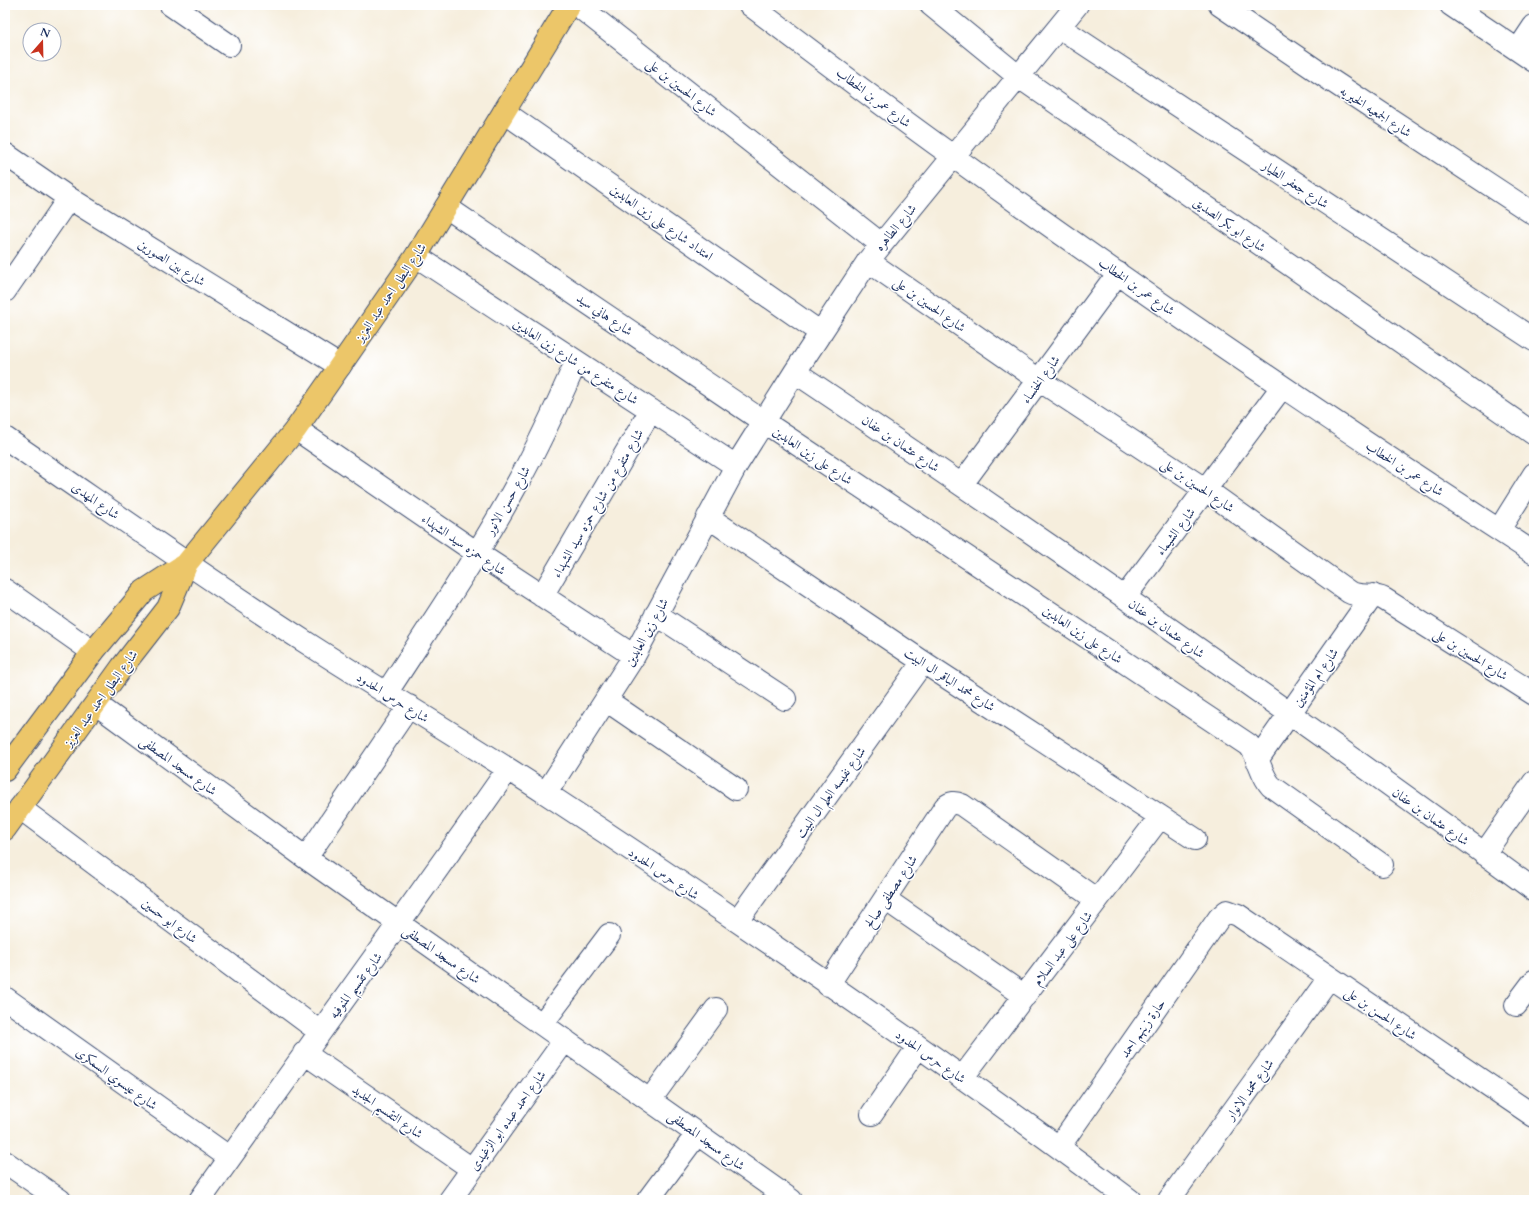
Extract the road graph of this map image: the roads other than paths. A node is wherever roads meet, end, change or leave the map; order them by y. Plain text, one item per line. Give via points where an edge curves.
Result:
1 (570, 5) edge
2 (577, 5) edge
3 (750, 5) edge
4 (931, 5) edge
5 (1220, 5) edge
6 (1451, 5) edge
7 (184, 9) edge
8 (1068, 12) edge
9 (1534, 26) edge
10 (229, 45) dead end
11 (1526, 55) edge
12 (1018, 77) junction
13 (504, 112) junction
14 (5, 154) edge
15 (954, 157) junction
16 (69, 198) junction
17 (446, 207) junction
18 (1534, 214) edge
19 (881, 244) junction
20 (416, 256) junction
21 (868, 261) junction
22 (1118, 273) junction
23 (5, 292) edge
24 (821, 333) junction
25 (1534, 340) edge
26 (576, 362) junction
27 (340, 366) junction
28 (795, 372) junction
29 (1039, 380) junction
30 (1282, 387) junction
31 (651, 410) junction
32 (764, 422) junction
33 (296, 429) junction
34 (1534, 434) edge
35 (5, 438) edge
36 (736, 466) junction
37 (1534, 474) edge
38 (962, 484) junction
39 (1206, 490) junction
40 (708, 517) junction
41 (1499, 530) junction
42 (477, 553) junction
43 (1534, 553) edge
44 (187, 563) junction
45 (5, 590) edge
46 (1373, 595) junction
47 (542, 596) junction
48 (1125, 597) junction
49 (656, 614) junction
50 (93, 652) junction
51 (634, 656) junction
52 (924, 662) junction
53 (388, 692) junction
54 (1534, 694) edge
55 (785, 699) dead end
56 (606, 700) junction
57 (96, 704) junction
58 (409, 706) junction
59 (1289, 715) junction
60 (1257, 760) junction
61 (508, 769) junction
62 (5, 770) edge
63 (1534, 782) edge
64 (736, 790) dead end
65 (546, 794) junction
66 (20, 808) junction
67 (1160, 817) junction
68 (5, 829) edge
69 (1195, 839) dead end
70 (1484, 854) junction
71 (306, 858) junction
72 (1382, 865) dead end
73 (1534, 890) edge
74 (885, 899) junction
75 (1097, 900) junction
76 (1227, 911) joint
77 (737, 921) junction
78 (400, 924) junction
79 (609, 935) dead end
80 (1329, 978) junction
81 (1534, 981) edge
82 (828, 985) junction
83 (1026, 996) junction
84 (5, 998) edge
85 (1516, 1005) dead end
86 (716, 1009) dead end
87 (542, 1024) junction
88 (320, 1032) junction
89 (565, 1040) junction
90 (918, 1047) junction
91 (304, 1053) junction
92 (962, 1078) junction
93 (650, 1100) junction
94 (872, 1114) dead end
95 (1534, 1116) edge
96 (697, 1134) junction
97 (1059, 1147) junction
98 (230, 1158) junction
99 (5, 1162) edge
100 (472, 1169) junction
101 (60, 1200) edge
102 (200, 1200) edge
103 (450, 1200) edge
104 (648, 1200) edge
105 (791, 1200) edge
106 (1130, 1200) edge
107 (1169, 1200) edge

1 - 13 main road, شارع البطل احمد عبد العزيز
2 - 19 street, شارع الحسين بن على
3 - 15 street, شارع عمر بن الخطاب
4 - 12 street, شارع ابو بكر الصديق
5 - 18 street, شارع الجمعيه الخيريه
6 - 11 street
7 - 10 street
8 - 12 street, شارع الطاهره
8 - 25 street, شارع جعفر الطيار
9 - 11 street
12 - 15 street, شارع الطاهره
12 - 34 street, شارع ابو بكر الصديق
13 - 17 main road, شارع البطل احمد عبد العزيز
13 - 24 street, امتداد شارع على زين العابدين
14 - 16 street, شارع بين الصورين
15 - 19 street, شارع الطاهره
15 - 22 street, شارع عمر بن الخطاب
16 - 23 street
16 - 27 street, شارع بين الصورين
17 - 20 main road, شارع البطل احمد عبد العزيز
17 - 32 street, شارع هاني سيد
19 - 21 street, شارع الطاهره
20 - 26 street, شارع متفرع من شارع زين العابدين
20 - 27 main road, شارع البطل احمد عبد العزيز
21 - 24 street, شارع الطاهره
21 - 29 street, شارع الحسين بن على
22 - 29 street, شارع الخنساء
22 - 30 street, شارع عمر بن الخطاب
24 - 28 street, شارع الطاهره
26 - 31 street, شارع متفرع من شارع زين العابدين
26 - 42 street, شارع حسن الانور via 517,485
27 - 33 main road, شارع البطل احمد عبد العزيز
28 - 32 street, شارع الطاهره
28 - 38 street, شارع عثمان بن عفان
29 - 38 street, شارع الخنساء
29 - 39 street, شارع الحسين بن على
30 - 39 street, شارع الشيماء
30 - 41 street, شارع عمر بن الخطاب
31 - 36 street, شارع متفرع من شارع زين العابدين
31 - 47 street, شارع متفرع من شارع حمزه سيد الشهداء
32 - 36 street, شارع الطاهره
32 - 60 street, شارع على زين العابدين via 1250,745
33 - 42 street, شارع حمزه سيد الشهداء
33 - 44 main road, شارع البطل احمد عبد العزيز
35 - 44 street, شارع المهدى
36 - 40 street, شارع زين العابدين
37 - 41 street
38 - 48 street, شارع عثمان بن عفان
39 - 46 street, شارع الحسين بن على via 1348,592 1359,596
39 - 48 street, شارع الشيماء
40 - 49 street, شارع زين العابدين
40 - 52 street, شارع محمد الباقر ال البيت
41 - 43 street, شارع عمر بن الخطاب
42 - 47 street, شارع حمزه سيد الشهداء
42 - 53 street, شارع حسن الانور
44 - 50 main road, شارع البطل احمد عبد العزيز via 144,591
44 - 53 street, شارع حرس الحدود via 309,644
44 - 57 main road, شارع البطل احمد عبد العزيز via 168,608
45 - 50 street
46 - 54 street, شارع الحسين بن على via 1384,599
46 - 59 street, شارع ام المؤمنين
47 - 51 street, شارع حمزه سيد الشهداء
48 - 59 street, شارع عثمان بن عفان
49 - 51 street, شارع زين العابدين
49 - 55 street
50 - 62 main road, شارع البطل احمد عبد العزيز
51 - 56 street, شارع زين العابدين
52 - 67 street, شارع محمد الباقر ال البيت
52 - 77 street, شارع نفيسه العلم ال البيت
53 - 58 street, شارع حرس الحدود
56 - 64 street
56 - 65 street, شارع زين العابدين
57 - 66 main road, شارع البطل احمد عبد العزيز
57 - 71 street, شارع مسجد المصطفى
58 - 61 street, شارع حرس الحدود
58 - 71 street
59 - 60 street, شارع ام المؤمنين
59 - 70 street, شارع عثمان بن عفان
60 - 72 street, شارع على زين العابدين via 1264,779 1271,786
61 - 65 street, شارع حرس الحدود
61 - 78 street, شارع تقسيم المنوفيه
63 - 70 street
65 - 77 street, شارع حرس الحدود
66 - 68 main road, شارع البطل احمد عبد العزيز
66 - 88 street, شارع ابو حسين
67 - 69 street, شارع محمد الباقر ال البيت
67 - 75 street, شارع على عبد السلام
70 - 73 street, شارع عثمان بن عفان
71 - 78 street, شارع مسجد المصطفى
74 - 75 street, شارع مصطفى صالح via 945,807 956,802
74 - 82 street, شارع مصطفى صالح
74 - 83 street
75 - 83 street, شارع على عبد السلام
76 - 80 street, شارع الحسن بن على via 1238,915
76 - 97 street, حارة زينهم احمد via 1218,918
77 - 82 street, شارع حرس الحدود
78 - 87 street, شارع مسجد المصطفى
78 - 88 street, شارع تقسيم المنوفيه
79 - 87 street
80 - 95 street, شارع الحسن بن على
80 - 107 street, شارع محمد الانوار
81 - 85 street
82 - 90 street, شارع حرس الحدود
83 - 92 street, شارع على عبد السلام
84 - 98 street, شارع عيسوي السمكرى
86 - 93 street
87 - 89 street, شارع مسجد المصطفى
88 - 91 street, شارع تقسيم المنوفيه
89 - 93 street, شارع مسجد المصطفى
89 - 100 street, شارع احمد عبده ابو الزغيدى
90 - 92 street, شارع حرس الحدود
90 - 94 street
91 - 98 street, شارع تقسيم المنوفيه
91 - 100 street, شارع التقسيم الجديد
92 - 97 street, شارع حرس الحدود
93 - 96 street, شارع مسجد المصطفى
96 - 104 street
96 - 105 street, شارع مسجد المصطفى
97 - 106 street, شارع حرس الحدود
98 - 102 street, شارع تقسيم المنوفيه
99 - 101 street
100 - 103 street, شارع احمد عبده ابو الزغيدى

